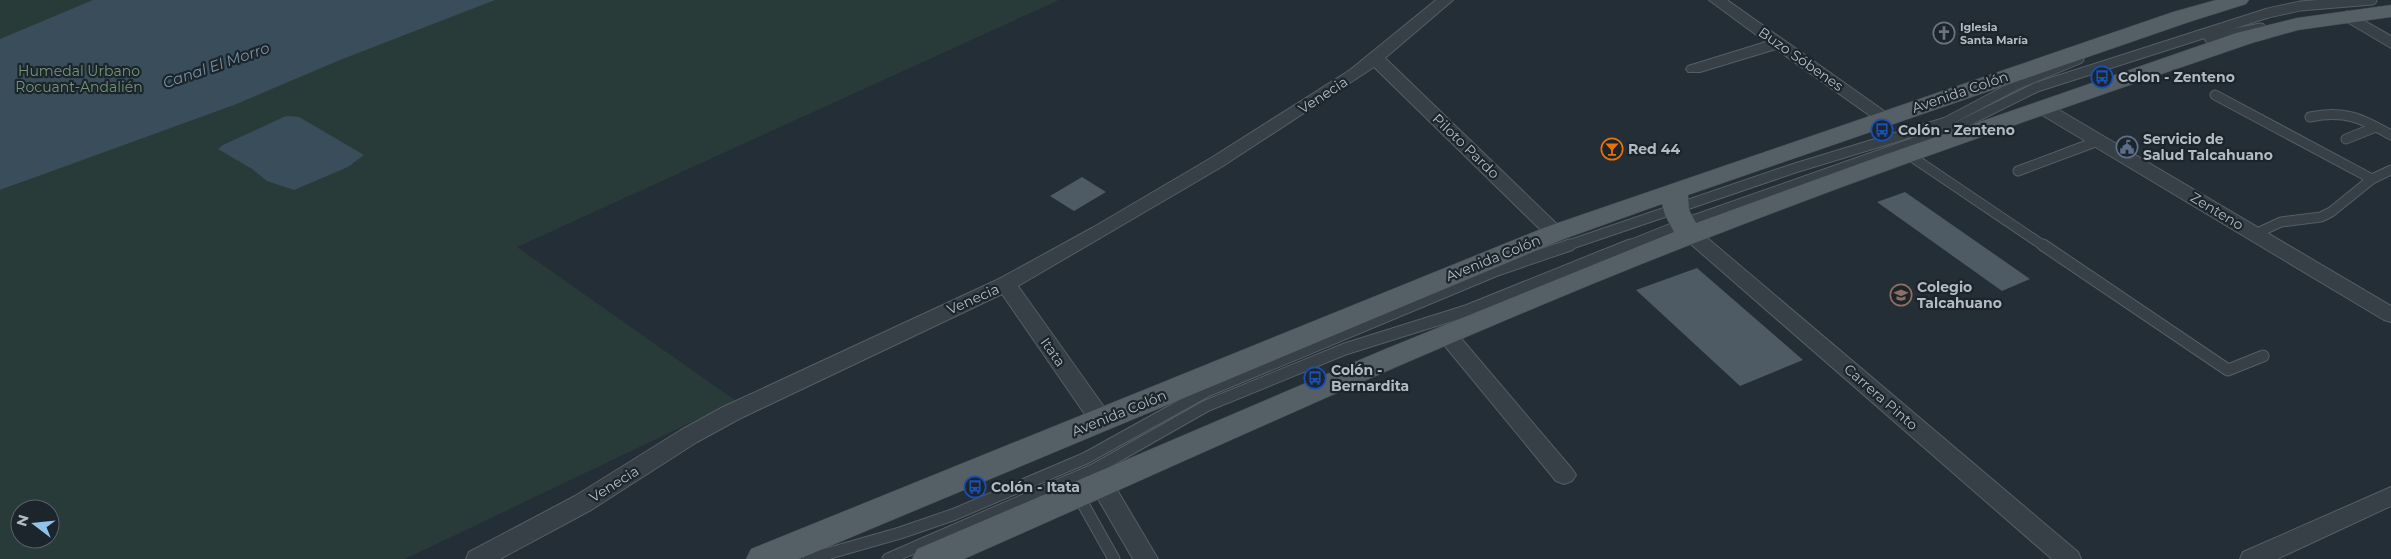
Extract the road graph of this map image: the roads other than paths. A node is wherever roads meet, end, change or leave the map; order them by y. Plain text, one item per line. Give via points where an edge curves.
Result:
1 (1445, 0) edge
2 (1716, 0) edge
3 (2239, 0) edge
4 (2372, 0) edge
5 (2391, 11) edge
6 (2347, 16) junction
7 (2297, 24) junction
8 (1778, 42) junction
9 (2391, 43) edge
10 (2100, 44) junction
11 (2161, 48) junction
12 (1376, 59) junction
13 (1694, 69) dead end
14 (2214, 95) dead end
15 (2043, 108) junction
16 (2310, 117) dead end
17 (1885, 118) junction
18 (2376, 127) junction
19 (2391, 135) edge
20 (2346, 139) dead end
21 (2098, 141) junction
22 (1909, 155) junction
23 (2391, 170) edge
24 (2018, 171) dead end
25 (2372, 179) junction
26 (1682, 215) junction
27 (1555, 233) junction
28 (2255, 234) junction
29 (1006, 284) junction
30 (2391, 315) edge
31 (1447, 335) junction
32 (2263, 356) dead end
33 (1101, 420) junction
34 (1564, 475) dead end
35 (1090, 490) junction
36 (2391, 496) edge
37 (478, 559) edge
38 (763, 559) edge
39 (809, 559) edge
40 (888, 559) edge
41 (929, 559) edge
42 (1114, 559) edge
43 (1146, 559) edge
44 (2069, 559) edge
45 (2252, 559) edge

1 - 12 street, Venecia
2 - 8 street, Buzo Sóbenes
3 - 10 main road, Avenida Colón
4 - 11 lane via 2300,6 2268,13
5 - 6 main road, Avenida Colón
6 - 7 main road, Avenida Colón
6 - 9 street
7 - 11 lane
7 - 15 main road, Avenida Colón via 2244,38
8 - 13 street
8 - 17 street, Buzo Sóbenes
10 - 17 main road, Avenida Colón
10 - 26 lane via 2080,58 2016,85 1946,122 1810,163
11 - 26 lane via 2037,87 1952,129
12 - 27 street, Piloto Pardo
12 - 29 street, Venecia via 1217,162
14 - 25 lane
15 - 21 street, Zenteno
15 - 22 main road, Avenida Colón
16 - 18 lane via 2340,112 2352,114
17 - 26 main road, Avenida Colón
18 - 19 lane
18 - 20 lane
21 - 24 lane
21 - 28 street, Zenteno
22 - 26 main road, Avenida Colón
22 - 32 lane via 2228,370
23 - 25 lane
25 - 28 lane via 2321,217 2281,222
26 - 27 main road, Avenida Colón
26 - 31 main road, Avenida Colón
26 - 39 lane via 1563,246 1497,270 1232,380 1086,458 956,514
26 - 40 lane via 1466,311 1345,349 1206,406 1095,469
26 - 44 street, Carrera Pinto
27 - 33 main road, Avenida Colón
28 - 30 street, Zenteno
29 - 33 street, Itata
29 - 37 street, Venecia via 731,413 688,436 583,503
31 - 34 street
31 - 35 main road, Avenida Colón
33 - 38 main road, Avenida Colón
35 - 41 main road, Avenida Colón
35 - 42 lane
35 - 43 street via 1133,536
36 - 45 street

